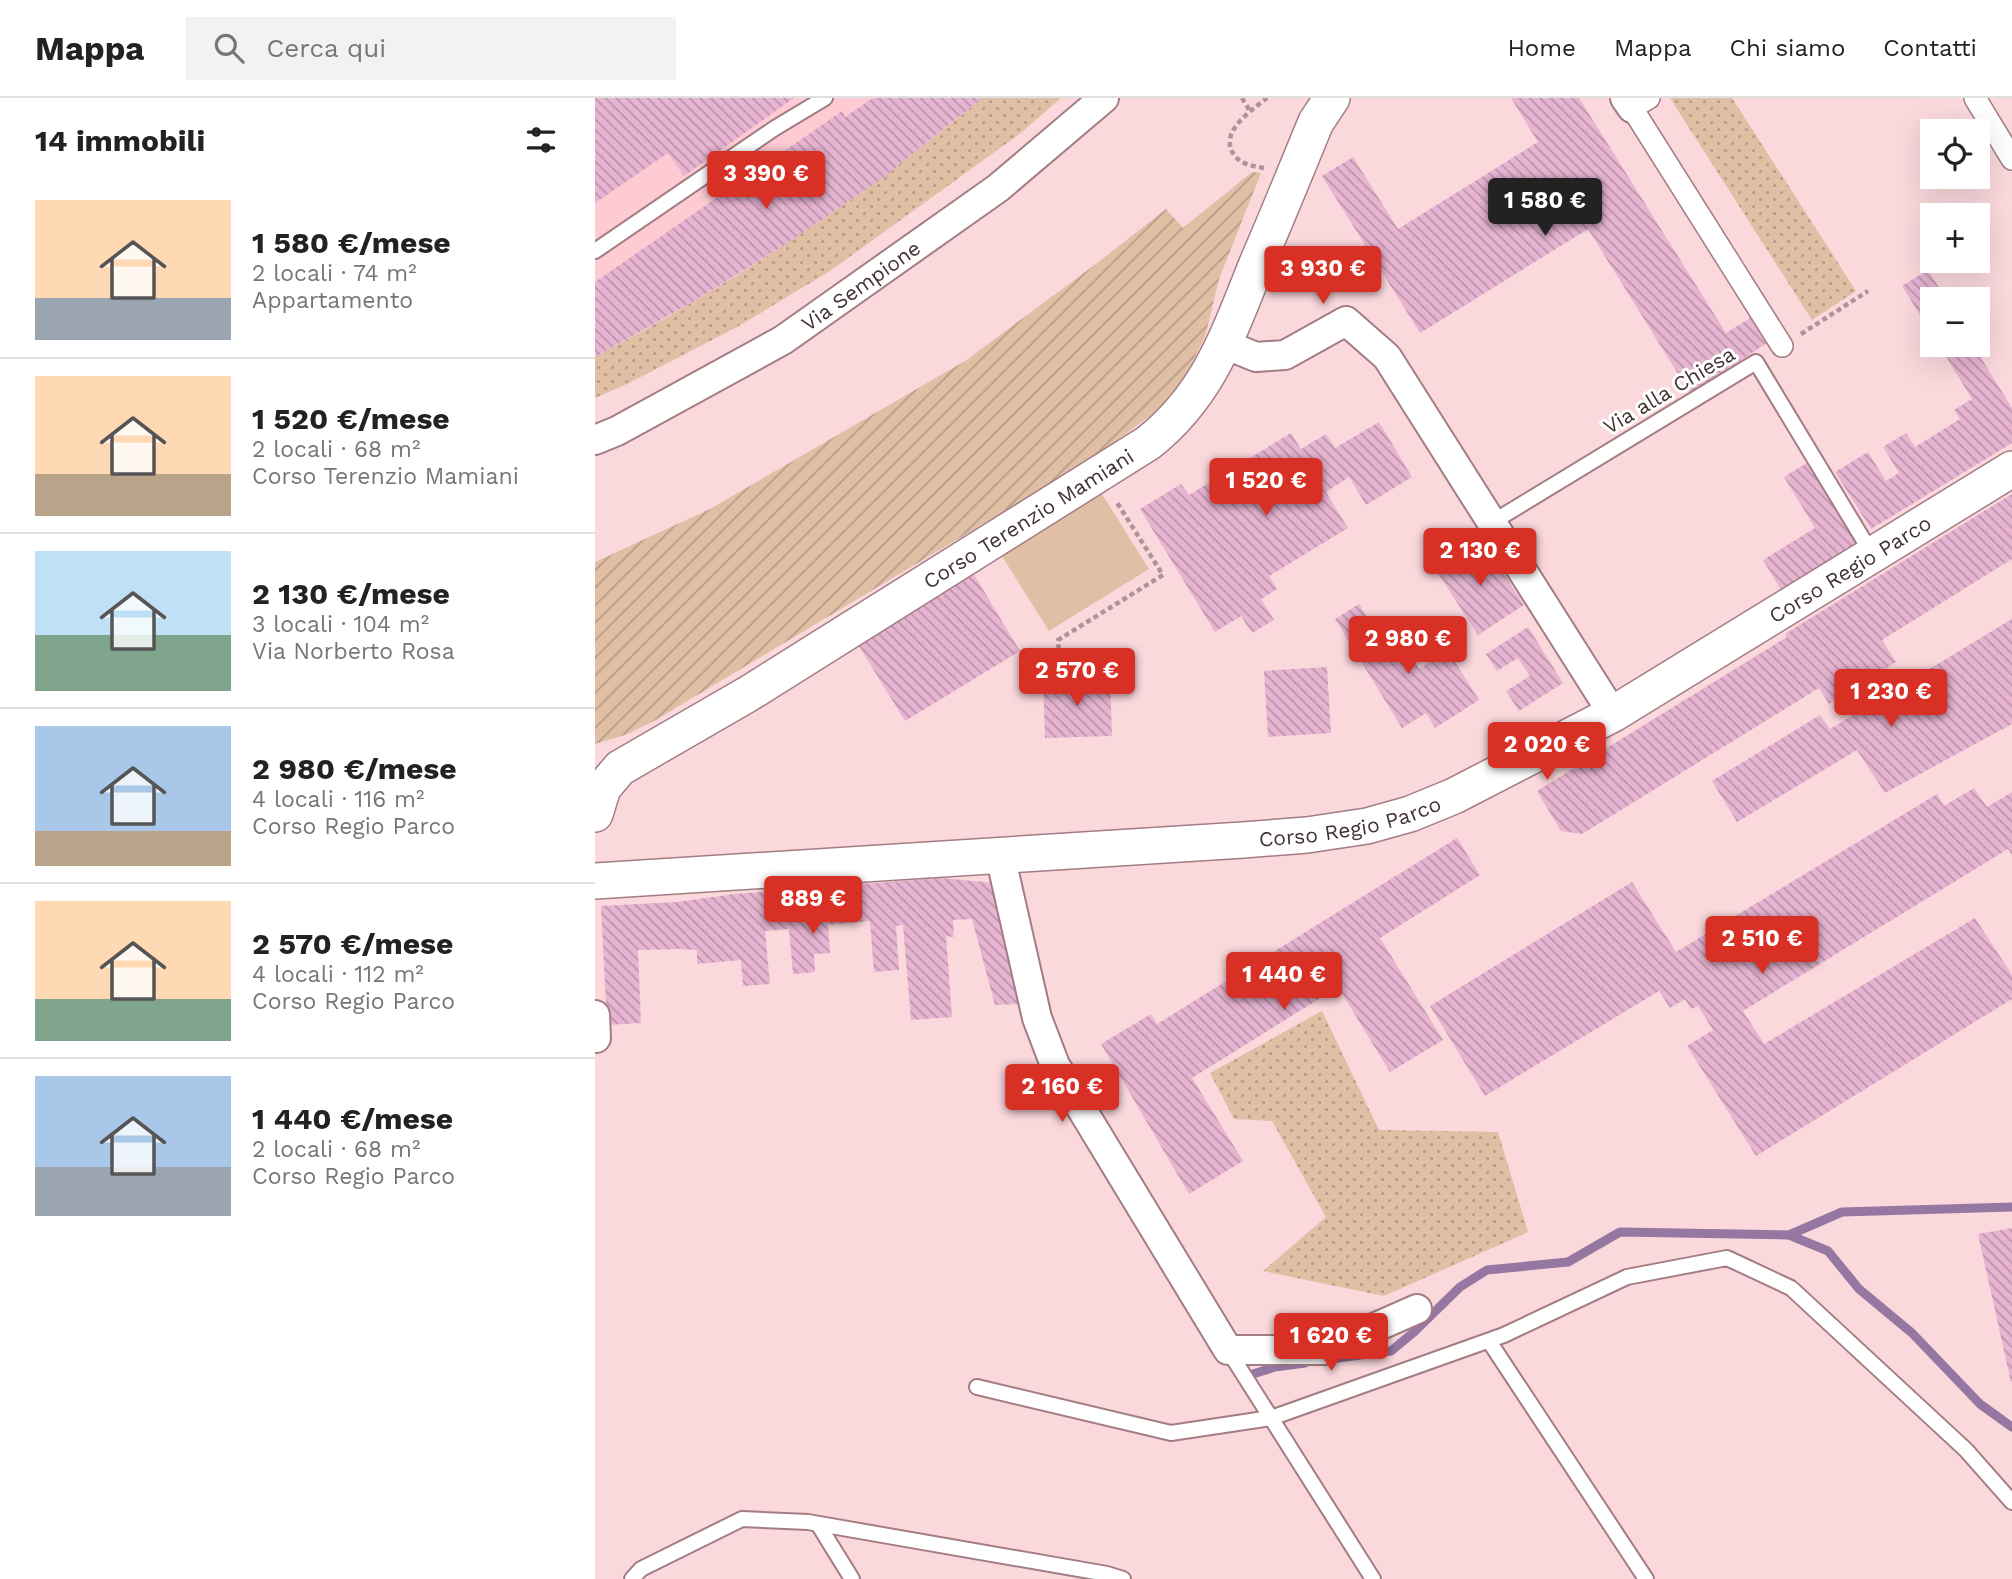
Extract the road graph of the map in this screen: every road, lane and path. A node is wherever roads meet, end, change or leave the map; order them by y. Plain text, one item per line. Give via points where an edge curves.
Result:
1 (825, 98) edge
2 (1104, 98) edge
3 (1266, 98) edge
4 (1975, 98) edge
5 (1330, 100) edge
6 (1243, 101) edge
7 (1635, 102) edge
8 (1250, 111) junction
9 (2012, 159) edge
10 (1295, 172) junction
11 (595, 251) edge
12 (1868, 291) dead end
13 (1224, 344) junction
14 (1782, 346) joint
15 (595, 440) edge
16 (2012, 469) edge
17 (1099, 473) junction
18 (1491, 523) junction
19 (1872, 555) junction
20 (1060, 666) dead end
21 (1613, 714) junction
22 (595, 814) edge
23 (1000, 855) junction
24 (595, 873) edge
25 (595, 881) edge
26 (595, 1015) edge
27 (596, 1038) edge
28 (1417, 1309) dead end
29 (1489, 1341) junction
30 (1228, 1350) junction
31 (977, 1387) dead end
32 (1271, 1418) junction
33 (2012, 1502) edge
34 (818, 1524) junction
35 (632, 1579) edge
36 (852, 1579) edge
37 (1123, 1579) edge
38 (1373, 1579) edge
39 (1646, 1579) edge

1 - 11 lane
2 - 15 street, Via Sempione via 997,188 783,340
3 - 8 path
4 - 9 street
5 - 10 street, Corso Terenzio Mamiani
6 - 8 path
7 - 14 street
8 - 10 path via 1230,137 1232,152 1245,164
10 - 13 street, Corso Terenzio Mamiani
12 - 14 path
13 - 17 street, Corso Terenzio Mamiani via 1204,383 1176,418 1148,443
13 - 18 street via 1256,356 1285,355 1346,321 1387,357
16 - 19 street, Corso Regio Parco
17 - 20 path via 1163,575 1058,640
17 - 22 street, Corso Terenzio Mamiani via 748,694 620,768 603,788
18 - 19 lane, Via alla Chiesa via 1756,362
18 - 21 street
19 - 21 street, Corso Regio Parco
21 - 23 street, Corso Regio Parco via 1454,796 1367,826 1307,835
23 - 25 street, Corso Regio Parco
23 - 30 street via 1037,1018 1055,1065
24 - 25 street
26 - 27 street
28 - 30 street via 1324,1350
29 - 32 lane
29 - 33 lane via 1627,1277 1727,1258 1791,1288 1966,1450
29 - 39 lane
30 - 32 lane
31 - 32 lane via 1171,1433
32 - 38 lane
34 - 35 lane via 743,1519 641,1569
34 - 36 lane
34 - 37 lane

